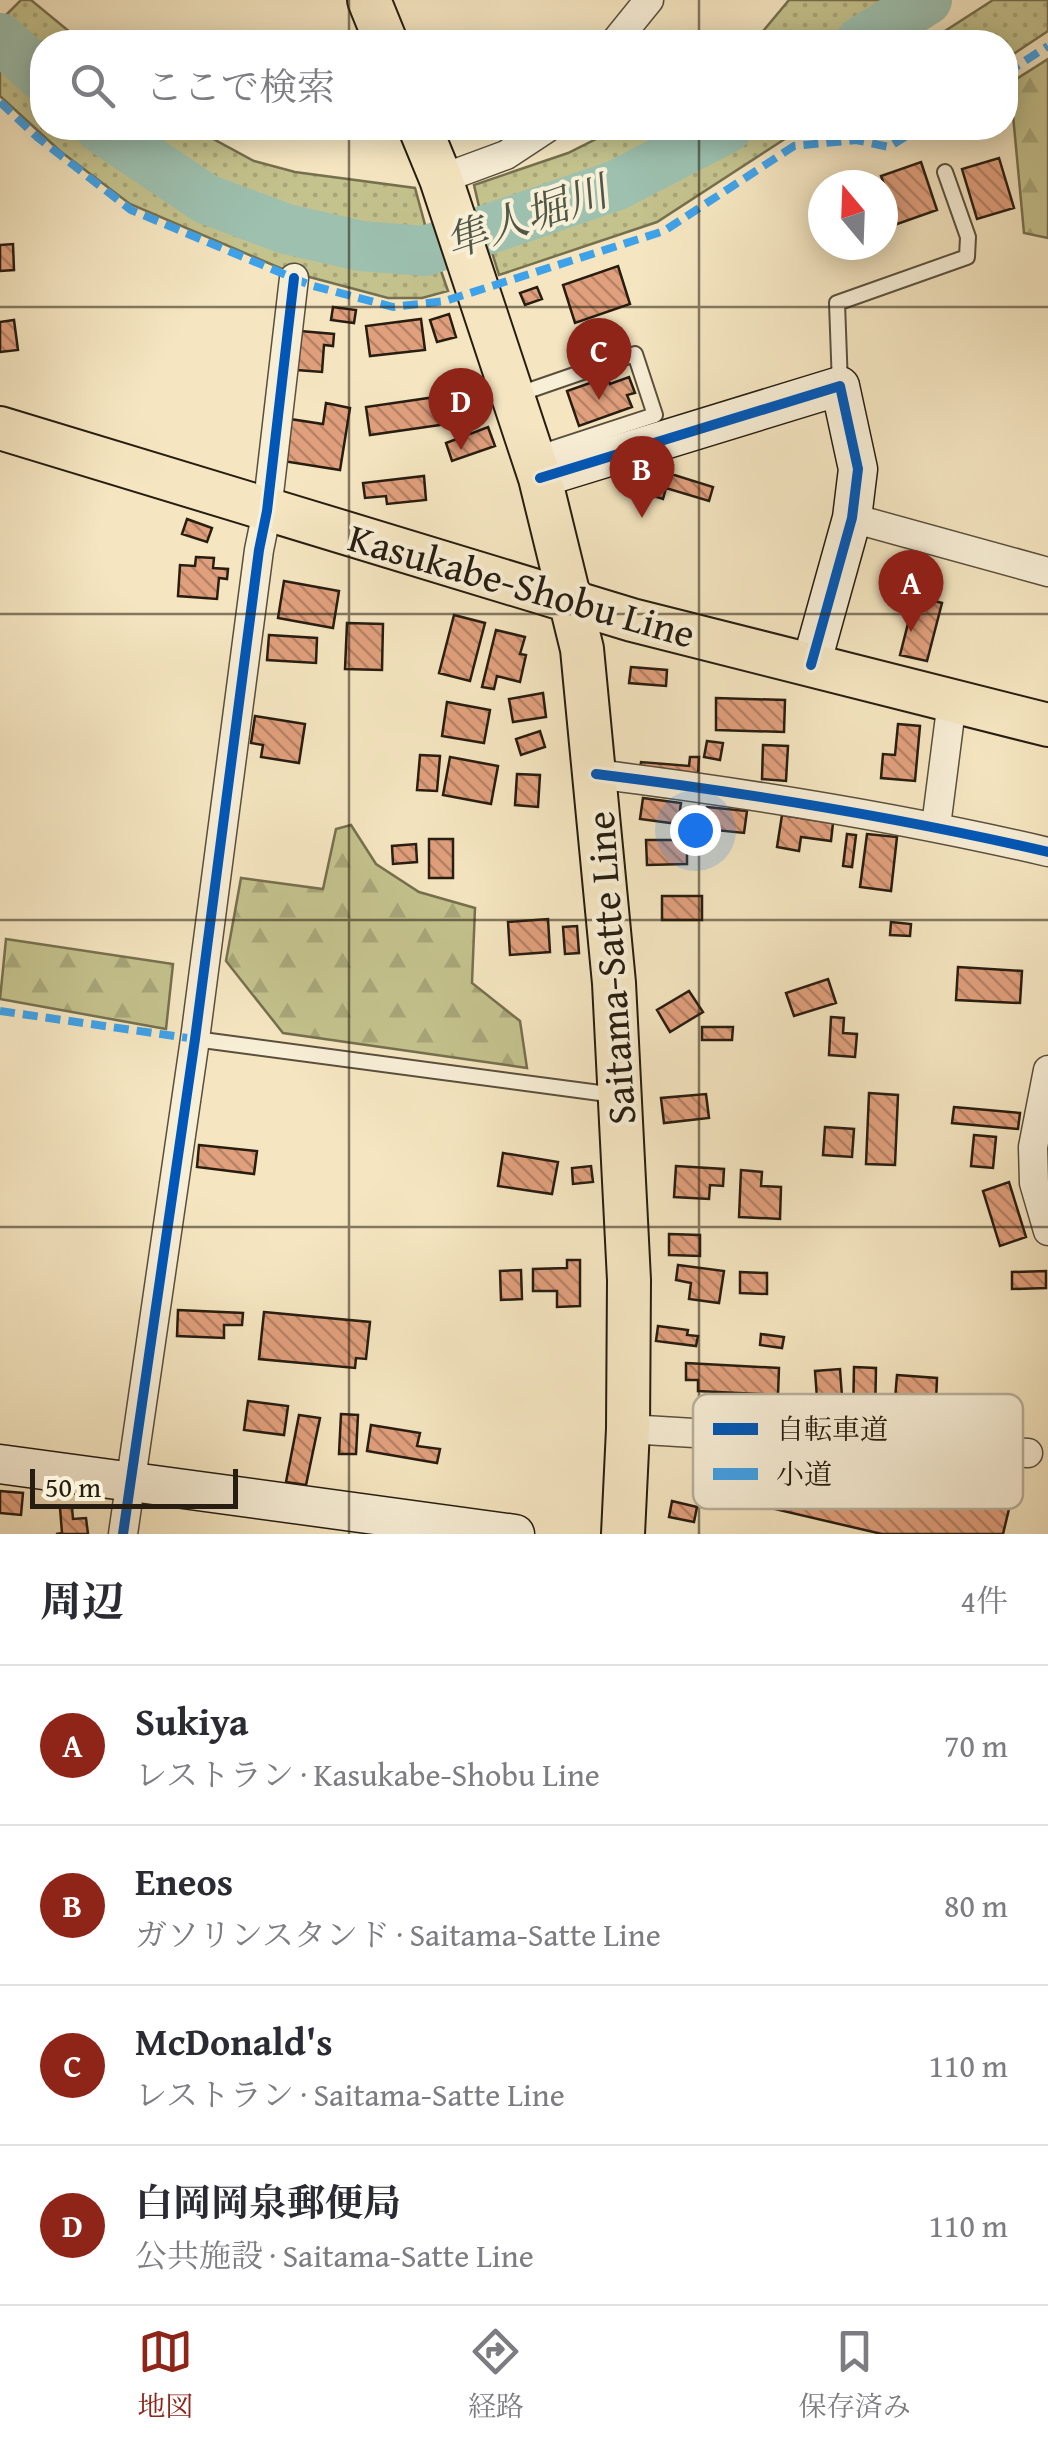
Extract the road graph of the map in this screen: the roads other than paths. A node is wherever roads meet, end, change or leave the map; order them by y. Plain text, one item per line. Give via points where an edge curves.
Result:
1 (368, 0) edge
2 (649, 0) edge
3 (381, 30) edge
4 (625, 30) edge
5 (425, 140) edge
6 (528, 140) edge
7 (945, 172) dead end
8 (440, 179) junction
9 (294, 278) dead end
10 (840, 386) junction
11 (513, 396) junction
12 (0, 428) edge
13 (537, 466) junction
14 (267, 511) junction
15 (852, 518) junction
16 (1048, 572) edge
17 (572, 602) junction
18 (811, 666) junction
19 (952, 701) junction
20 (1048, 725) edge
21 (596, 774) junction
22 (936, 826) junction
23 (1048, 852) edge
24 (195, 1039) junction
25 (1048, 1070) edge
26 (620, 1096) junction
27 (1048, 1231) edge
28 (628, 1430) junction
29 (693, 1434) edge
30 (1023, 1453) edge
31 (1028, 1453) dead end
32 (0, 1464) edge
33 (131, 1482) junction
34 (123, 1534) edge
35 (516, 1534) edge
36 (624, 1534) edge

1 - 3 main road
2 - 4 street
5 - 8 main road, Saitama-Satte Line
6 - 8 street
7 - 10 lane via 968,257 837,303
8 - 11 main road, Saitama-Satte Line
9 - 14 street
10 - 13 street
10 - 15 street via 858,470
11 - 13 main road, Saitama-Satte Line
11 - 13 lane via 635,354 655,415
12 - 14 main road, Kasukabe-Shobu Line
13 - 17 main road, Saitama-Satte Line
14 - 17 main road, Kasukabe-Shobu Line
14 - 24 street
15 - 16 street
15 - 18 street
17 - 18 main road, Kasukabe-Shobu Line
17 - 21 main road, Saitama-Satte Line
18 - 19 main road, Kasukabe-Shobu Line
19 - 20 main road, Kasukabe-Shobu Line
19 - 22 street
21 - 22 street
21 - 26 main road, Saitama-Satte Line
22 - 23 street
24 - 26 lane
24 - 33 street
25 - 27 street via 1034,1147 1034,1183
26 - 28 main road, Saitama-Satte Line
28 - 29 street
28 - 36 main road, Saitama-Satte Line
30 - 31 street
32 - 33 street
33 - 34 street
33 - 35 street

